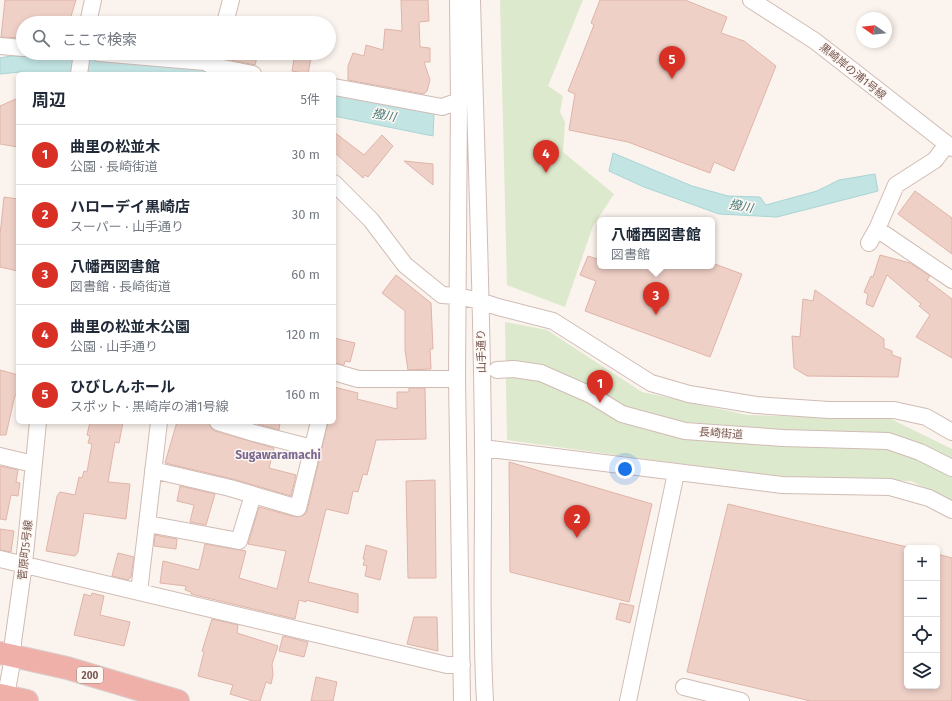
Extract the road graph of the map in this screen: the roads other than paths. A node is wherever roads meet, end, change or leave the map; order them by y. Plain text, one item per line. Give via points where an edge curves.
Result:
1 (93, 0) edge
2 (231, 0) edge
3 (458, 0) edge
4 (472, 0) edge
5 (751, 0) edge
6 (90, 16) edge
7 (227, 16) edge
8 (0, 46) edge
9 (16, 47) edge
10 (81, 60) edge
11 (181, 60) edge
12 (214, 64) edge
13 (79, 72) edge
14 (245, 72) edge
15 (336, 87) edge
16 (459, 101) junction
17 (950, 146) edge
18 (336, 185) edge
19 (877, 228) junction
20 (869, 243) dead end
21 (952, 280) edge
22 (457, 296) junction
23 (480, 301) junction
24 (498, 370) dead end
25 (336, 372) edge
26 (457, 379) junction
27 (38, 424) edge
28 (159, 424) edge
29 (224, 424) edge
30 (318, 424) edge
31 (952, 432) edge
32 (312, 448) junction
33 (483, 448) junction
34 (0, 456) edge
35 (32, 464) junction
36 (952, 468) edge
37 (153, 470) junction
38 (676, 473) junction
39 (254, 495) junction
40 (952, 510) edge
41 (148, 524) junction
42 (0, 559) edge
43 (24, 564) junction
44 (139, 592) junction
45 (7, 655) edge
46 (462, 665) junction
47 (684, 687) dead end
48 (5, 693) edge
49 (27, 701) edge
50 (178, 701) edge
51 (462, 701) edge
52 (485, 701) edge
53 (628, 701) edge
54 (741, 701) edge

1 - 6 street
2 - 7 street
3 - 16 street
4 - 23 street, 山手通り
5 - 17 street, 黒崎岸の浦1号線 via 815,41
8 - 9 street
10 - 13 street
11 - 12 street
12 - 14 street
15 - 16 street via 442,107
16 - 22 street
17 - 19 street via 935,160 896,185
18 - 22 street via 371,220 405,265 442,295
19 - 20 street
19 - 21 street
22 - 23 street
22 - 26 street
23 - 31 street via 553,321 651,383 689,394 756,405 829,410 894,410 926,417
23 - 33 street, 山手通り
24 - 36 street, 長崎街道 via 514,369 540,373 591,395 622,414 685,431 783,438 888,441 920,452
25 - 26 street via 358,378
26 - 46 street
27 - 35 street, 菅原町5号線
28 - 37 street
29 - 32 street
30 - 32 street
32 - 39 street via 298,508
33 - 38 street
33 - 52 street, 山手通り via 482,649
34 - 35 street
35 - 43 street, 菅原町5号線
37 - 39 street
37 - 41 street
38 - 40 street via 782,485 890,487 929,498
38 - 53 street
39 - 41 street via 239,541
41 - 44 street
42 - 43 street
43 - 44 street
43 - 45 street, 菅原町5号線 via 13,642
44 - 46 street via 447,665
45 - 48 street, 菅原町5号線
45 - 50 highway, 200 via 67,668
46 - 51 street
47 - 54 street
48 - 49 highway

